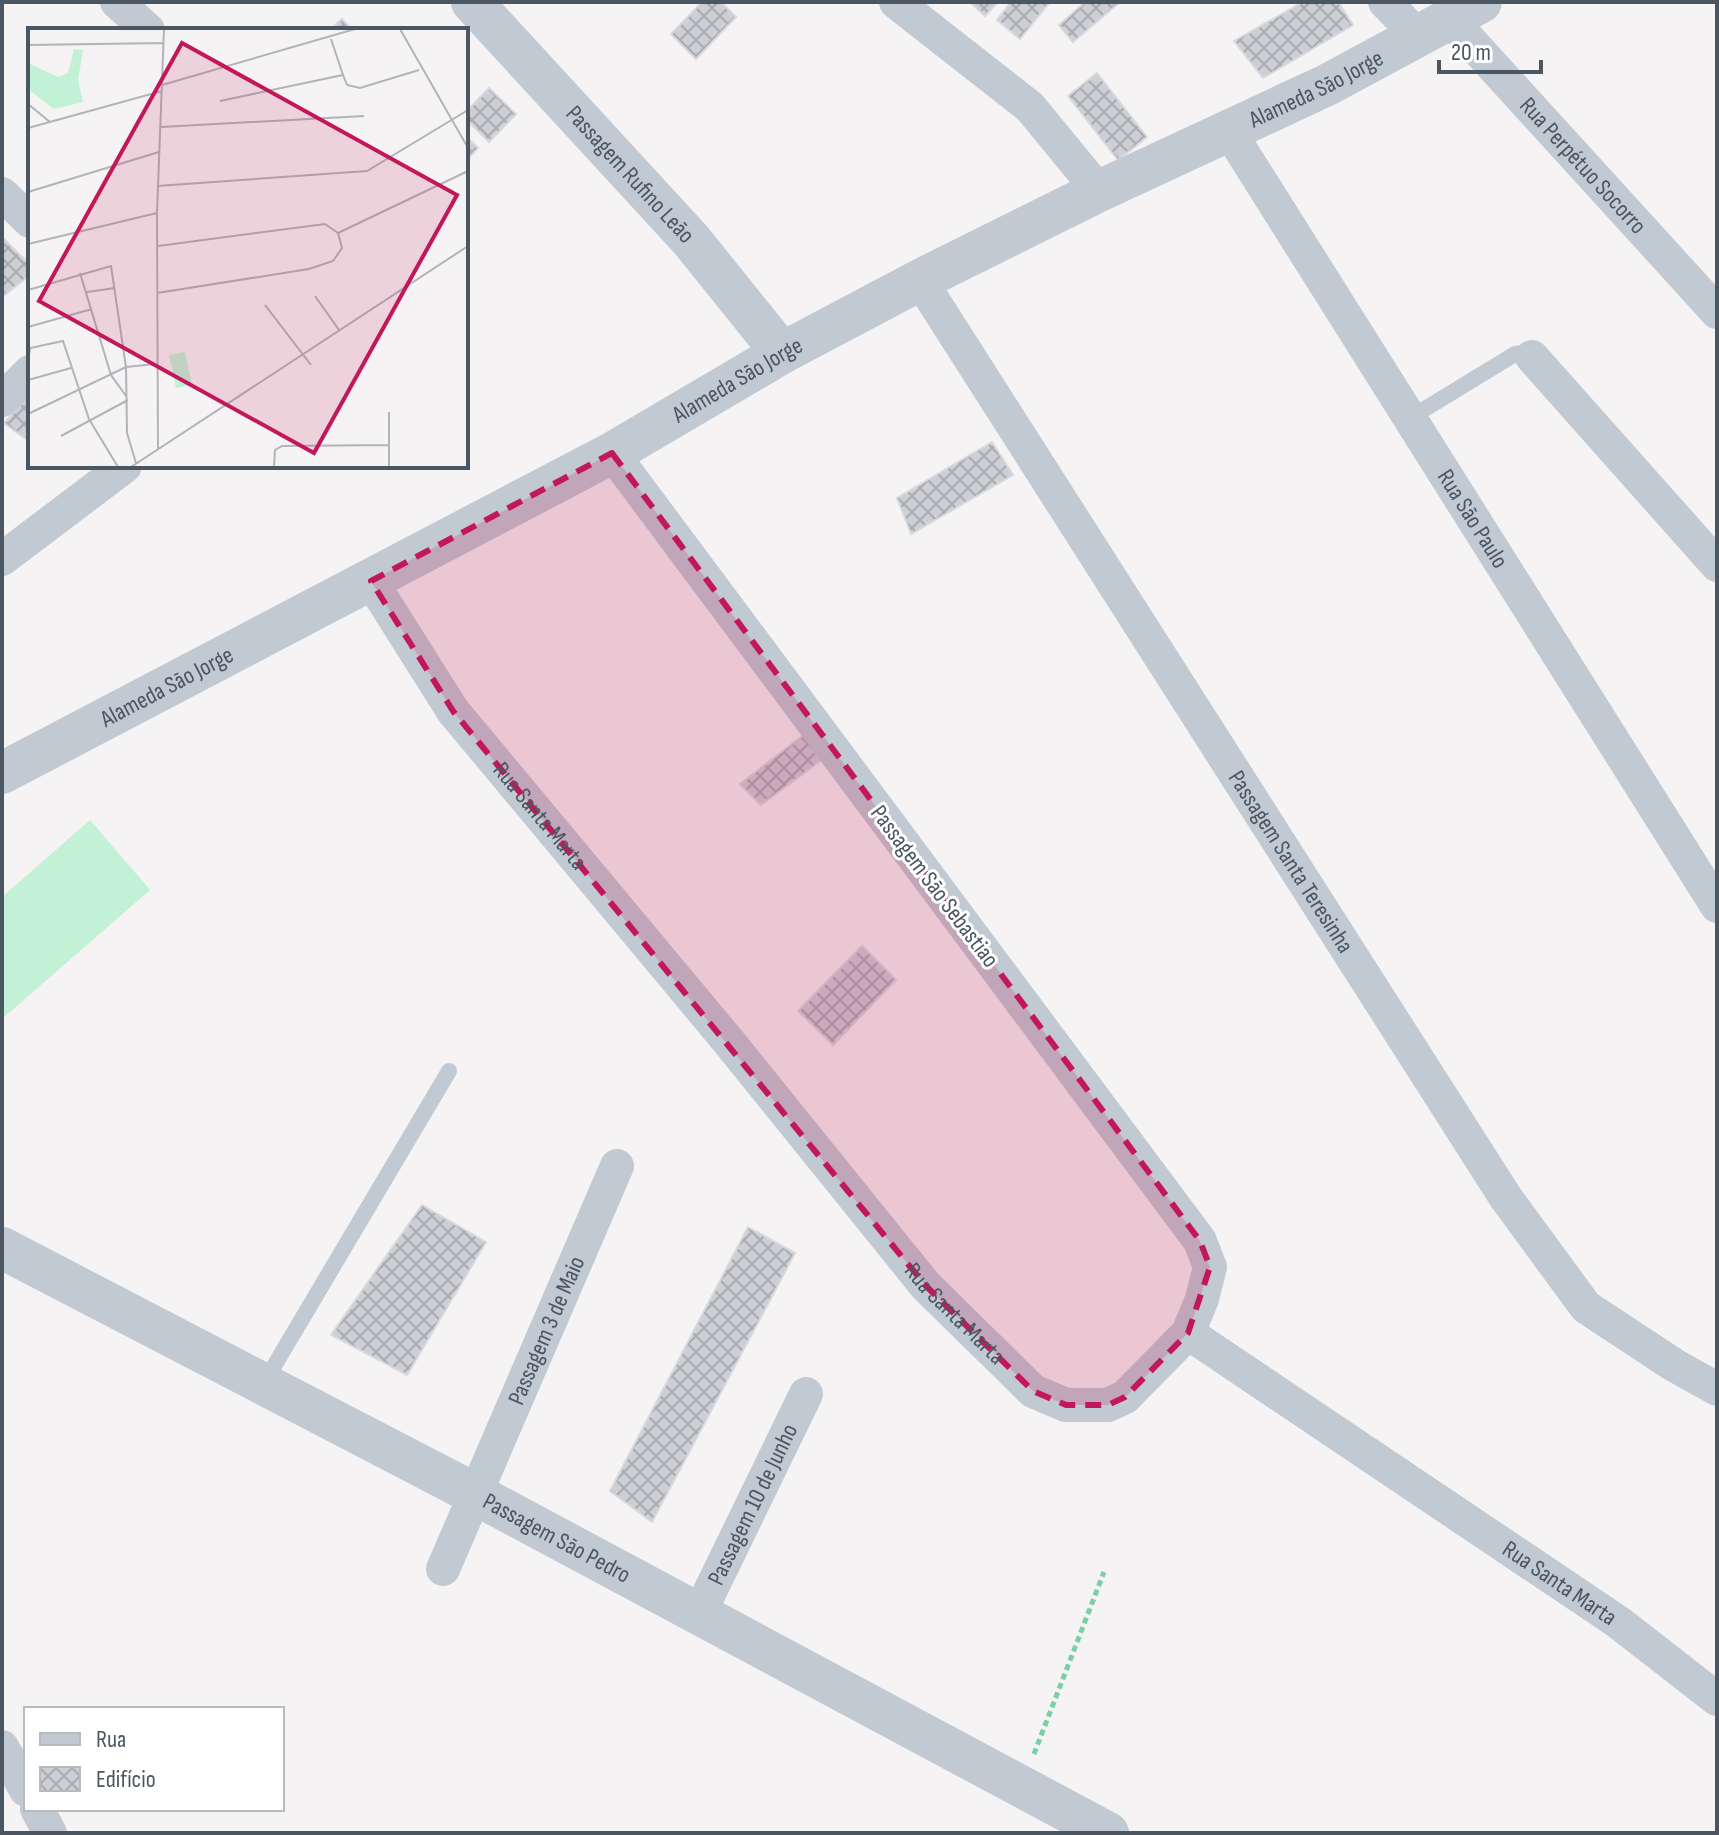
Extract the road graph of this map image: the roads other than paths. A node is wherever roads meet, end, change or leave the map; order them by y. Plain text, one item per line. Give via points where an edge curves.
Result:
1 (117, 2) edge
2 (472, 2) edge
3 (896, 2) edge
4 (1385, 2) edge
5 (1450, 19) edge
6 (146, 28) edge
7 (1229, 131) junction
8 (1099, 191) junction
9 (2, 194) edge
10 (28, 219) edge
11 (920, 280) junction
12 (1717, 312) edge
13 (782, 353) junction
14 (1532, 357) joint
15 (28, 374) edge
16 (2, 400) edge
17 (1410, 418) junction
18 (612, 453) junction
19 (122, 468) edge
20 (2, 559) edge
21 (1717, 565) edge
22 (371, 581) junction
23 (3, 769) edge
24 (1717, 906) edge
25 (449, 1071) dead end
26 (617, 1166) dead end
27 (2, 1248) edge
28 (1188, 1333) junction
29 (263, 1384) junction
30 (1717, 1389) edge
31 (806, 1394) dead end
32 (475, 1494) junction
33 (443, 1569) dead end
34 (699, 1614) junction
35 (1717, 1699) edge
36 (2, 1747) edge
37 (24, 1786) edge
38 (38, 1811) edge
39 (50, 1833) edge
40 (1108, 1833) edge

1 - 6 street
2 - 13 street, Passagem Rufino Leão via 691,240
3 - 8 street via 1030,107
4 - 5 street, Rua Perpétuo Socorro
5 - 7 street, Alameda São Jorge
5 - 12 street, Rua Perpétuo Socorro
7 - 8 street, Alameda São Jorge
7 - 17 street, Rua São Paulo
8 - 11 street, Alameda São Jorge
9 - 10 street
11 - 13 street, Alameda São Jorge
11 - 30 street, Passagem Santa Teresinha via 1506,1198 1586,1307
13 - 18 street, Alameda São Jorge
14 - 17 lane via 1515,354
14 - 21 street
15 - 16 street
17 - 24 street, Rua São Paulo
18 - 22 street, Alameda São Jorge
18 - 28 street, Passagem São Sebastiao via 1200,1241 1210,1267
19 - 20 street
22 - 23 street, Alameda São Jorge
22 - 28 street, Rua Santa Marta via 453,711 926,1286 1033,1391 1066,1405 1108,1405 1125,1397
25 - 29 lane
26 - 32 street, Passagem 3 de Maio
27 - 29 street, Passagem São Pedro
28 - 35 street, Rua Santa Marta via 1618,1622
29 - 32 street, Passagem São Pedro
31 - 34 street, Passagem 10 de Junho
32 - 33 street, Passagem 3 de Maio
32 - 34 street, Passagem São Pedro
34 - 40 street, Passagem São Pedro
36 - 37 street
38 - 39 street

